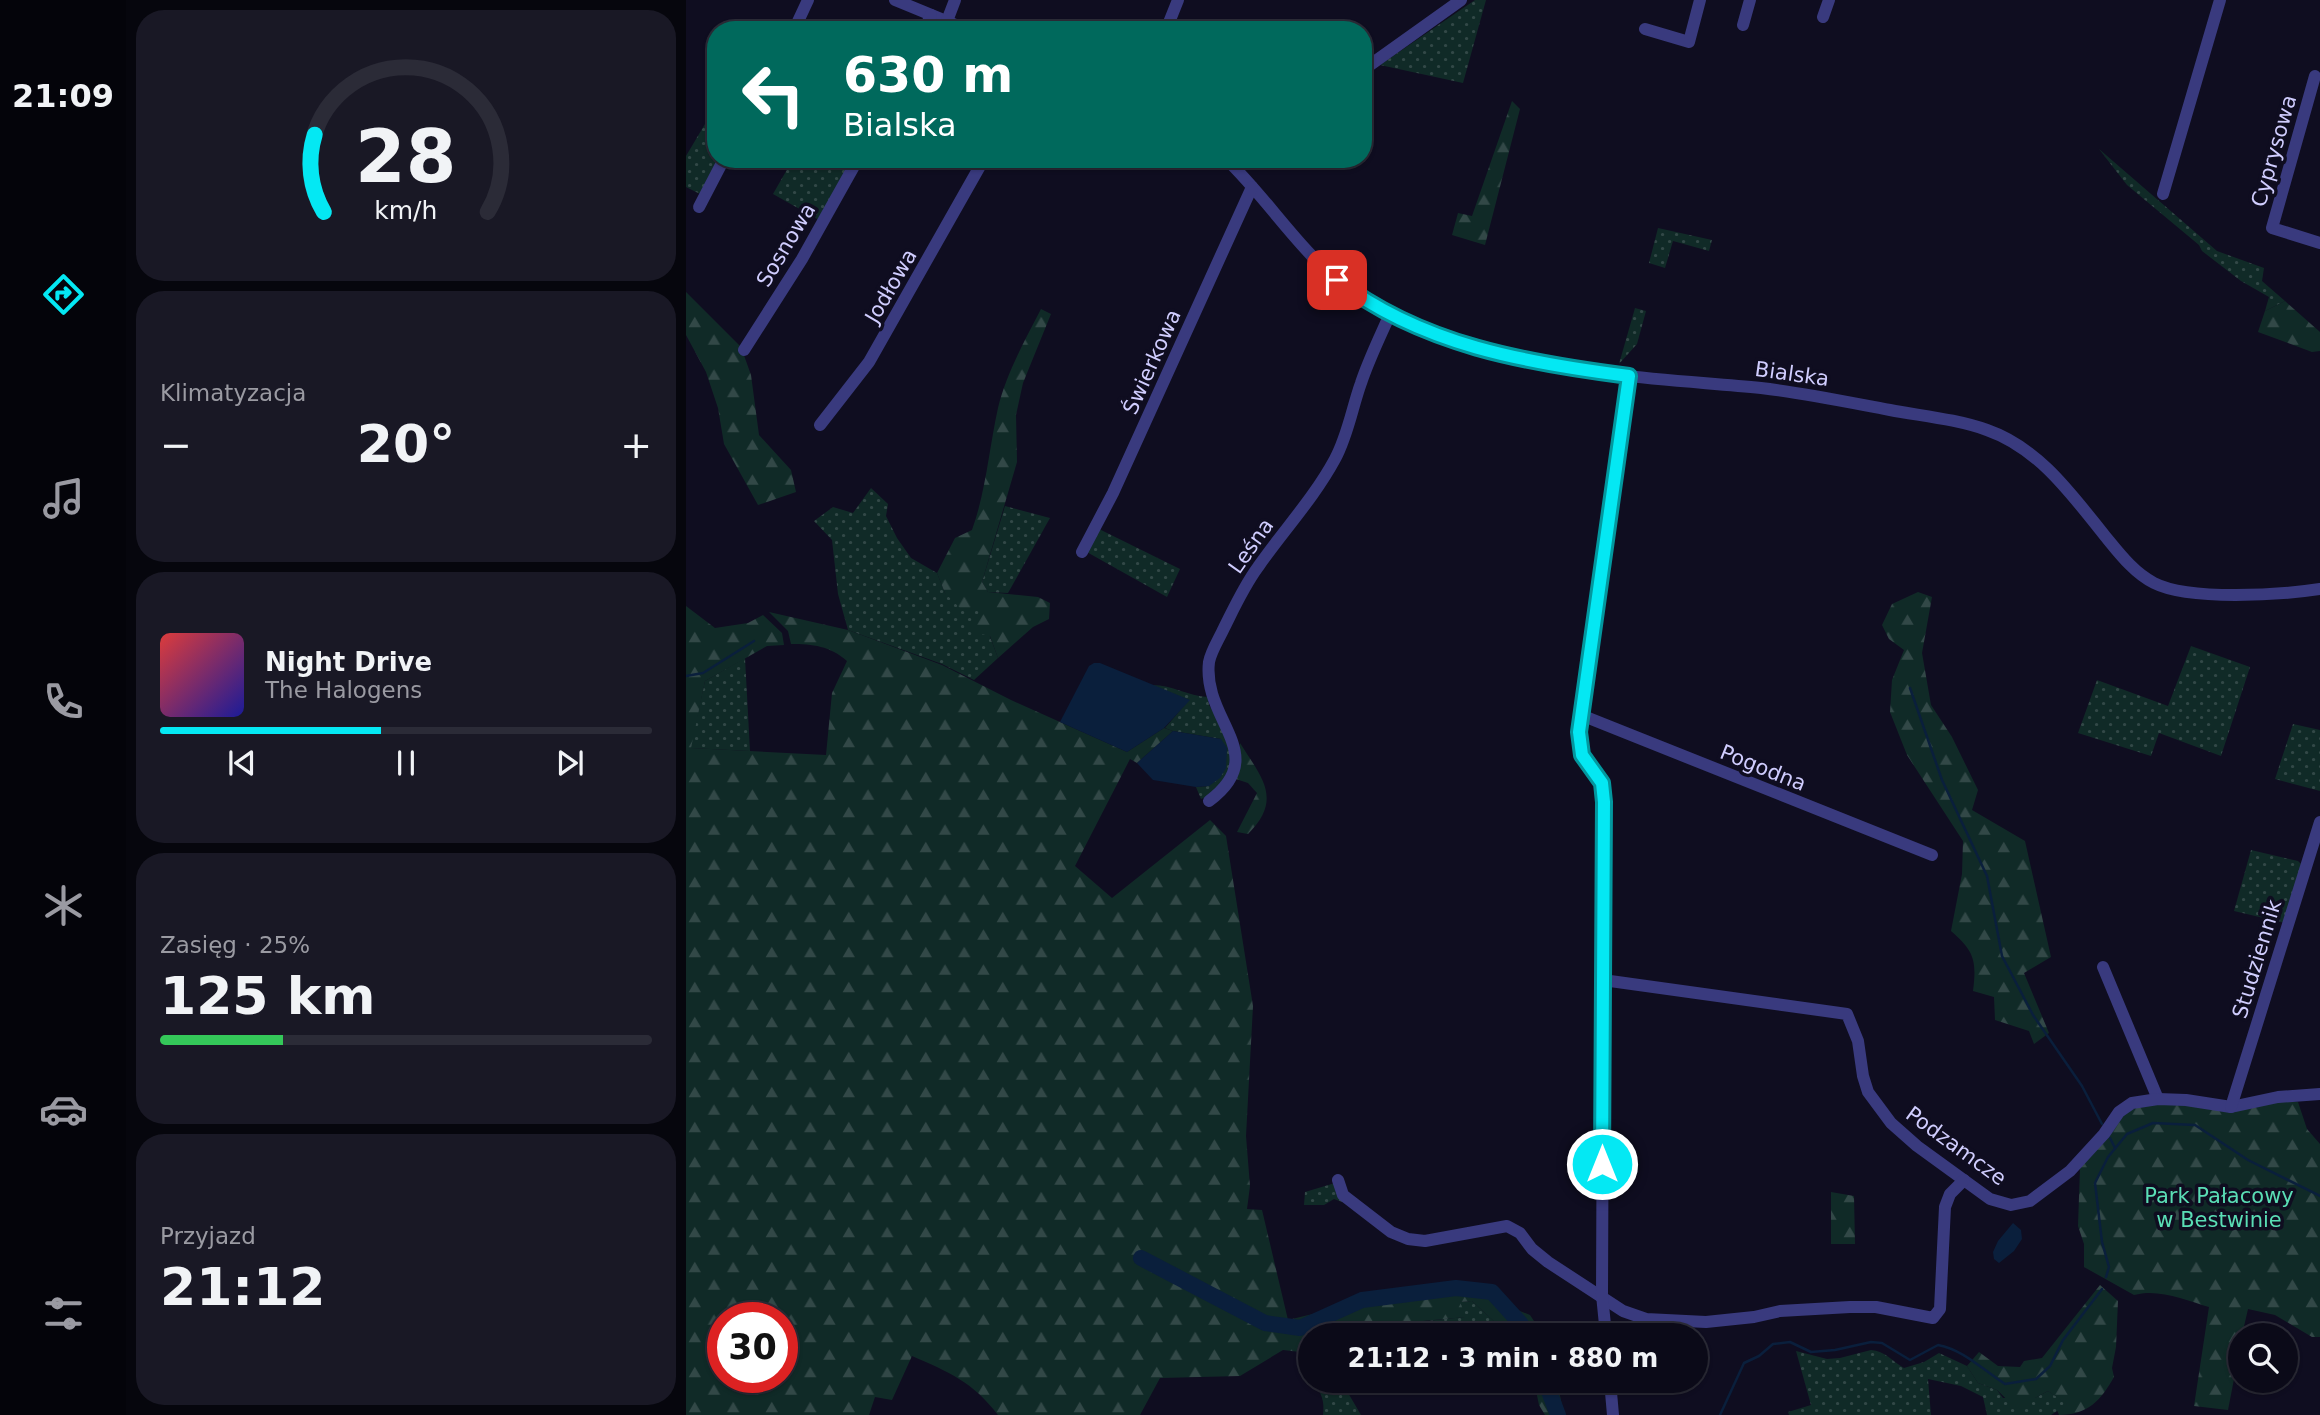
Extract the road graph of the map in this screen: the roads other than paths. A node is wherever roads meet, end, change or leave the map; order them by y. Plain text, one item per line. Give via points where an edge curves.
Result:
1 (808, 0) edge
2 (895, 0) edge
3 (955, 0) edge
4 (1178, 0) edge
5 (1461, 0) edge
6 (1700, 0) edge
7 (1750, 0) edge
8 (1829, 0) edge
9 (2220, 0) edge
10 (931, 15) junction
11 (1824, 17) dead end
12 (798, 21) edge
13 (929, 21) edge
14 (947, 21) joint
15 (1170, 21) edge
16 (1743, 25) dead end
17 (1645, 29) dead end
18 (1372, 64) edge
19 (2315, 76) dead end
20 (719, 168) edge
21 (853, 168) edge
22 (979, 168) edge
23 (1234, 168) edge
24 (1252, 187) junction
25 (2163, 194) dead end
26 (699, 207) dead end
27 (2320, 243) edge
28 (1390, 314) junction
29 (744, 350) dead end
30 (1629, 376) junction
31 (820, 425) dead end
32 (1082, 552) dead end
33 (2320, 589) edge
34 (1581, 715) junction
35 (1209, 802) dead end
36 (2320, 822) edge
37 (1932, 855) dead end
38 (2103, 967) dead end
39 (1602, 980) junction
40 (2320, 1094) edge
41 (2158, 1098) junction
42 (2231, 1107) junction
43 (1338, 1180) dead end
44 (1964, 1180) junction
45 (1602, 1295) junction
46 (1605, 1323) edge
47 (1611, 1393) edge
48 (1613, 1415) edge

1 - 12 street
2 - 10 street
3 - 14 street
4 - 15 street
5 - 18 street
6 - 17 street via 1689,42
7 - 16 street
8 - 11 street
9 - 25 street
10 - 13 street
10 - 14 street
19 - 27 street, Cyprysowa via 2272,228
20 - 26 street
21 - 29 street, Sosnowa
22 - 31 street, Jodłowa via 869,362
23 - 24 street, Bialska
24 - 28 street, Bialska via 1318,264
24 - 32 street, Świerkowa
28 - 30 street, Bialska via 1473,348
28 - 35 street, Leśna via 1336,457 1256,570 1211,655 1213,702 1236,747 1236,762 1234,775
30 - 33 street, Bialska via 1781,391 1971,425 2002,436 2038,460 2118,552 2153,583 2190,592 2256,595
30 - 34 street
34 - 37 street, Pogodna
34 - 39 street via 1582,755 1602,783 1604,802
36 - 42 street, Studziennik
38 - 41 street
39 - 44 street, Podzamcze via 1847,1014 1858,1041 1868,1092 1878,1107 1917,1146
39 - 45 street
40 - 42 street, Podzamcze
41 - 42 street, Podzamcze
41 - 44 street, Podzamcze via 2132,1103 2119,1112 2070,1171 2030,1201 2011,1205 1990,1199
43 - 45 street via 1343,1195 1391,1232 1425,1241 1514,1228 1548,1262
44 - 45 street via 1945,1207 1940,1309 1933,1318 1850,1307 1678,1322 1623,1311
45 - 46 street
47 - 48 street

